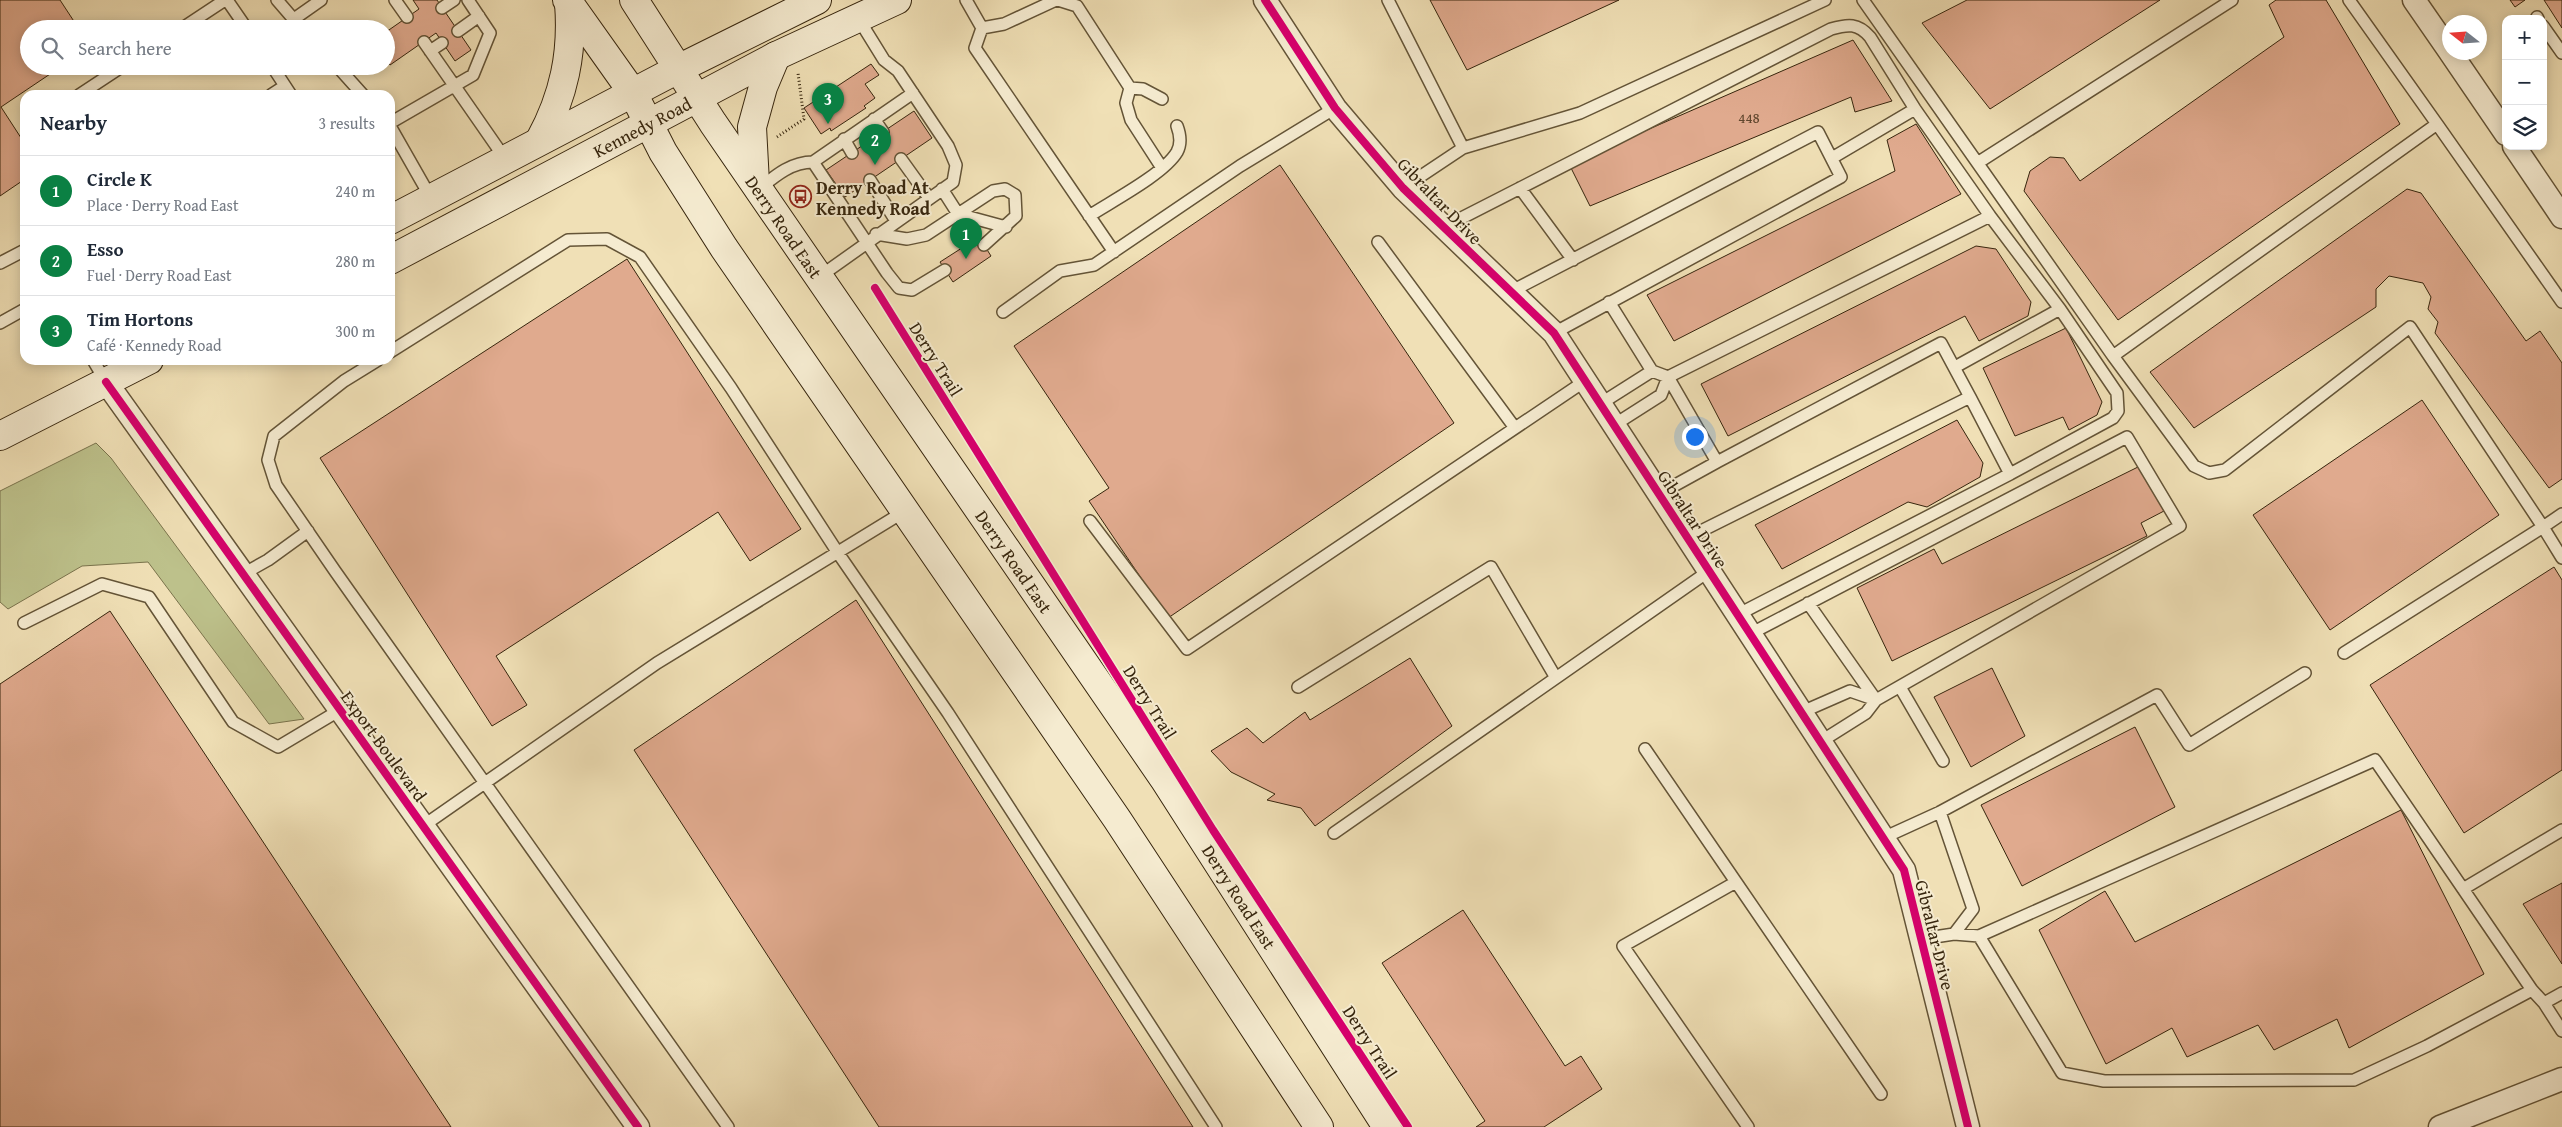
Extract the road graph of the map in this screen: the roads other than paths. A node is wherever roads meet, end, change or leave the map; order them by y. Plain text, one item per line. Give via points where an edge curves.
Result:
1 (226, 0) edge
2 (276, 0) edge
3 (321, 0) edge
4 (454, 0) edge
5 (468, 0) edge
6 (634, 0) edge
7 (817, 0) edge
8 (897, 0) edge
9 (966, 0) edge
10 (1057, 0) edge
11 (1265, 0) edge
12 (1388, 0) edge
13 (1825, 0) edge
14 (1863, 0) edge
15 (2232, 0) edge
16 (2348, 0) edge
17 (2414, 0) edge
18 (568, 1) edge
19 (400, 2) edge
20 (442, 8) dead end
21 (479, 16) junction
22 (407, 18) dead end
23 (858, 18) junction
24 (195, 20) edge
25 (240, 20) edge
26 (294, 20) joint
27 (982, 28) junction
28 (458, 31) dead end
29 (2547, 32) edge
30 (2442, 40) edge
31 (442, 43) dead end
32 (2562, 53) edge
33 (776, 56) junction
34 (2455, 60) edge
35 (678, 69) junction
36 (109, 75) edge
37 (278, 75) edge
38 (345, 75) edge
39 (454, 87) junction
40 (1130, 88) junction
41 (87, 90) edge
42 (287, 90) edge
43 (359, 90) edge
44 (633, 93) junction
45 (912, 93) junction
46 (697, 98) junction
47 (1162, 99) dead end
48 (1335, 108) junction
49 (1915, 109) junction
50 (874, 119) junction
51 (395, 121) edge
52 (647, 123) junction
53 (2437, 124) junction
54 (1177, 126) dead end
55 (2502, 128) edge
56 (883, 132) dead end
57 (395, 133) edge
58 (540, 140) junction
59 (844, 140) junction
60 (1463, 148) junction
61 (2517, 150) edge
62 (852, 153) dead end
63 (1832, 158) junction
64 (901, 159) dead end
65 (506, 160) junction
66 (813, 162) junction
67 (1979, 162) junction
68 (1162, 168) junction
69 (870, 180) dead end
70 (757, 186) junction
71 (1403, 188) junction
72 (1520, 188) junction
73 (942, 189) junction
74 (431, 198) junction
75 (928, 198) junction
76 (958, 214) junction
77 (1089, 216) junction
78 (1990, 216) junction
79 (395, 217) edge
80 (2562, 217) edge
81 (896, 221) junction
82 (1006, 227) junction
83 (1442, 228) junction
84 (872, 238) junction
85 (1378, 242) dead end
86 (984, 245) dead end
87 (1114, 252) junction
88 (20, 253) edge
89 (395, 257) edge
90 (1573, 260) junction
91 (0, 263) edge
92 (945, 270) dead end
93 (819, 277) junction
94 (1510, 292) junction
95 (1609, 302) junction
96 (2562, 302) edge
97 (2060, 309) junction
98 (20, 312) edge
99 (1003, 312) dead end
100 (0, 323) edge
101 (1554, 333) junction
102 (395, 349) edge
103 (2113, 356) junction
104 (126, 365) edge
105 (370, 365) edge
106 (1955, 367) junction
107 (100, 371) edge
108 (1652, 371) junction
109 (1668, 377) junction
110 (1585, 381) junction
111 (1970, 397) junction
112 (1600, 404) junction
113 (1614, 426) junction
114 (1515, 428) junction
115 (0, 436) edge
116 (1717, 462) junction
117 (2010, 474) junction
118 (1659, 494) junction
119 (905, 511) junction
120 (2562, 514) edge
121 (1090, 521) dead end
122 (2543, 527) junction
123 (308, 531) junction
124 (1687, 538) junction
125 (838, 553) junction
126 (2562, 558) edge
127 (1709, 571) junction
128 (243, 574) junction
129 (1808, 603) junction
130 (1737, 615) junction
131 (24, 623) dead end
132 (1750, 634) junction
133 (2344, 653) dead end
134 (2304, 672) dead end
135 (1556, 678) junction
136 (1298, 687) dead end
137 (1900, 687) junction
138 (1876, 700) junction
139 (340, 710) junction
140 (1802, 712) junction
141 (1820, 742) junction
142 (1645, 748) dead end
143 (1943, 761) dead end
144 (484, 782) junction
145 (1940, 812) junction
146 (423, 826) junction
147 (2562, 830) edge
148 (1334, 833) dead end
149 (1883, 838) junction
150 (1736, 882) junction
151 (2463, 889) junction
152 (1954, 934) junction
153 (1979, 936) junction
154 (1921, 939) junction
155 (2532, 990) junction
156 (2562, 993) edge
157 (2544, 1003) junction
158 (2562, 1030) edge
159 (2562, 1079) edge
160 (1881, 1094) dead end
161 (638, 1127) edge
162 (728, 1127) edge
163 (1216, 1127) edge
164 (1319, 1127) edge
165 (1387, 1127) edge
166 (1748, 1127) edge
167 (1968, 1127) edge
168 (2440, 1127) edge

1 - 24 lane
1 - 25 lane
2 - 26 lane
3 - 26 lane
4 - 20 lane
5 - 21 lane
6 - 35 main road, Derry Road East
7 - 35 main road, Kennedy Road
8 - 23 main road, Kennedy Road
9 - 27 lane
10 - 27 lane via 1004,24
10 - 40 lane via 1077,6
11 - 48 street, Gibraltar Drive
12 - 60 lane
13 - 60 lane via 1580,113
14 - 67 lane
15 - 67 lane
16 - 53 lane
17 - 30 street
18 - 44 main road
18 - 58 main road via 570,42 566,76 561,97
19 - 22 lane
21 - 28 lane
21 - 39 lane via 490,33 473,75
23 - 33 main road, Kennedy Road
23 - 45 lane via 884,60 898,71
27 - 77 lane via 976,48
29 - 32 lane
31 - 39 lane via 427,46
33 - 46 main road, Kennedy Road
33 - 70 main road via 752,127
34 - 55 street
35 - 44 main road, Kennedy Road
35 - 46 main road, Derry Road East
36 - 41 lane
37 - 42 lane
38 - 43 lane
39 - 51 lane
39 - 65 lane
40 - 47 lane via 1143,89
40 - 68 lane via 1126,104 1131,120
44 - 52 main road
44 - 58 main road, Kennedy Road
45 - 50 lane
45 - 73 lane via 948,146 956,165 952,182
46 - 52 main road, Kennedy Road
46 - 70 main road, Derry Road East
48 - 71 street, Gibraltar Drive
48 - 87 lane via 1240,166
49 - 63 lane
49 - 72 lane via 1870,37 1863,29 1846,25 1831,29
49 - 78 lane
50 - 56 lane
50 - 59 lane
52 - 89 main road, Kennedy Road
52 - 119 main road via 724,248
53 - 96 lane
53 - 103 lane
54 - 68 lane via 1180,137 1177,151
57 - 74 lane
58 - 65 main road, Kennedy Road
59 - 62 lane
59 - 66 lane
60 - 71 lane
61 - 80 street
63 - 90 lane via 1818,132
63 - 95 lane via 1841,177
64 - 75 lane
65 - 74 main road, Kennedy Road
66 - 70 lane via 803,162
66 - 84 lane
67 - 103 lane
68 - 77 lane
69 - 81 lane
70 - 93 main road, Derry Road East
71 - 83 street, Gibraltar Drive
72 - 83 lane
72 - 90 lane
73 - 75 lane
73 - 76 lane
74 - 79 main road, Kennedy Road
75 - 81 lane
76 - 82 lane
76 - 82 lane via 993,191 1005,189 1015,195 1018,207 1016,216
76 - 84 lane via 926,235 907,240
77 - 87 lane
78 - 97 lane
78 - 109 lane
81 - 84 lane
82 - 86 lane
83 - 94 street, Gibraltar Drive
84 - 92 lane via 886,273 899,288 912,290
84 - 93 lane
85 - 114 lane
87 - 99 lane via 1094,265 1060,271
88 - 91 lane
90 - 94 lane
93 - 165 main road, Derry Road East via 1164,779
94 - 101 street, Gibraltar Drive
95 - 101 lane
95 - 108 lane
97 - 106 lane
97 - 117 lane via 2117,393 2118,410 2104,425
98 - 100 lane
101 - 110 street, Gibraltar Drive
102 - 125 lane via 568,240 607,239 640,257 731,388
103 - 122 lane via 2194,466 2209,473 2225,470 2410,326
104 - 107 main road
105 - 123 lane via 344,381 274,436 268,460 276,485
106 - 111 lane
106 - 116 lane via 1941,343
107 - 115 main road
107 - 128 street, Export Boulevard
108 - 109 lane
108 - 112 lane
109 - 113 lane via 1661,396
109 - 116 lane
110 - 112 street, Gibraltar Drive
110 - 114 lane
111 - 117 lane
111 - 124 lane
112 - 113 street, Gibraltar Drive
113 - 118 street, Gibraltar Drive
114 - 121 lane via 1187,649
116 - 118 lane
117 - 130 lane
118 - 124 street, Gibraltar Drive
119 - 125 lane
119 - 164 main road via 1117,819
120 - 122 lane
122 - 126 lane
122 - 133 lane
123 - 128 lane
123 - 144 lane
124 - 127 street, Gibraltar Drive
125 - 144 lane via 657,663
125 - 163 lane via 948,713
127 - 130 street, Gibraltar Drive
127 - 135 lane
128 - 139 street, Export Boulevard
129 - 132 lane
129 - 137 lane via 2127,437 2180,526
129 - 138 lane
130 - 132 street, Gibraltar Drive
131 - 139 lane via 102,584 149,597 233,722 278,747
132 - 140 street, Gibraltar Drive
134 - 145 lane via 2189,745 2157,695
135 - 136 lane via 1491,567
135 - 148 lane
137 - 138 lane
137 - 143 lane
138 - 140 lane via 1850,691
138 - 141 lane via 1866,713
139 - 146 street, Export Boulevard
140 - 141 street, Gibraltar Drive
141 - 149 street, Gibraltar Drive
142 - 150 lane
144 - 146 lane
144 - 162 lane
145 - 149 lane
145 - 152 lane via 1973,909
146 - 161 street, Export Boulevard
147 - 151 lane
149 - 154 street, Gibraltar Drive via 1904,870
150 - 160 lane
150 - 166 lane via 1623,946
151 - 153 lane via 2375,760
151 - 155 lane
152 - 153 lane
152 - 154 lane
153 - 155 lane via 2062,1074 2104,1081 2354,1080 2427,1046
154 - 167 street, Gibraltar Drive
155 - 157 lane
156 - 157 lane
157 - 158 lane
159 - 168 street

